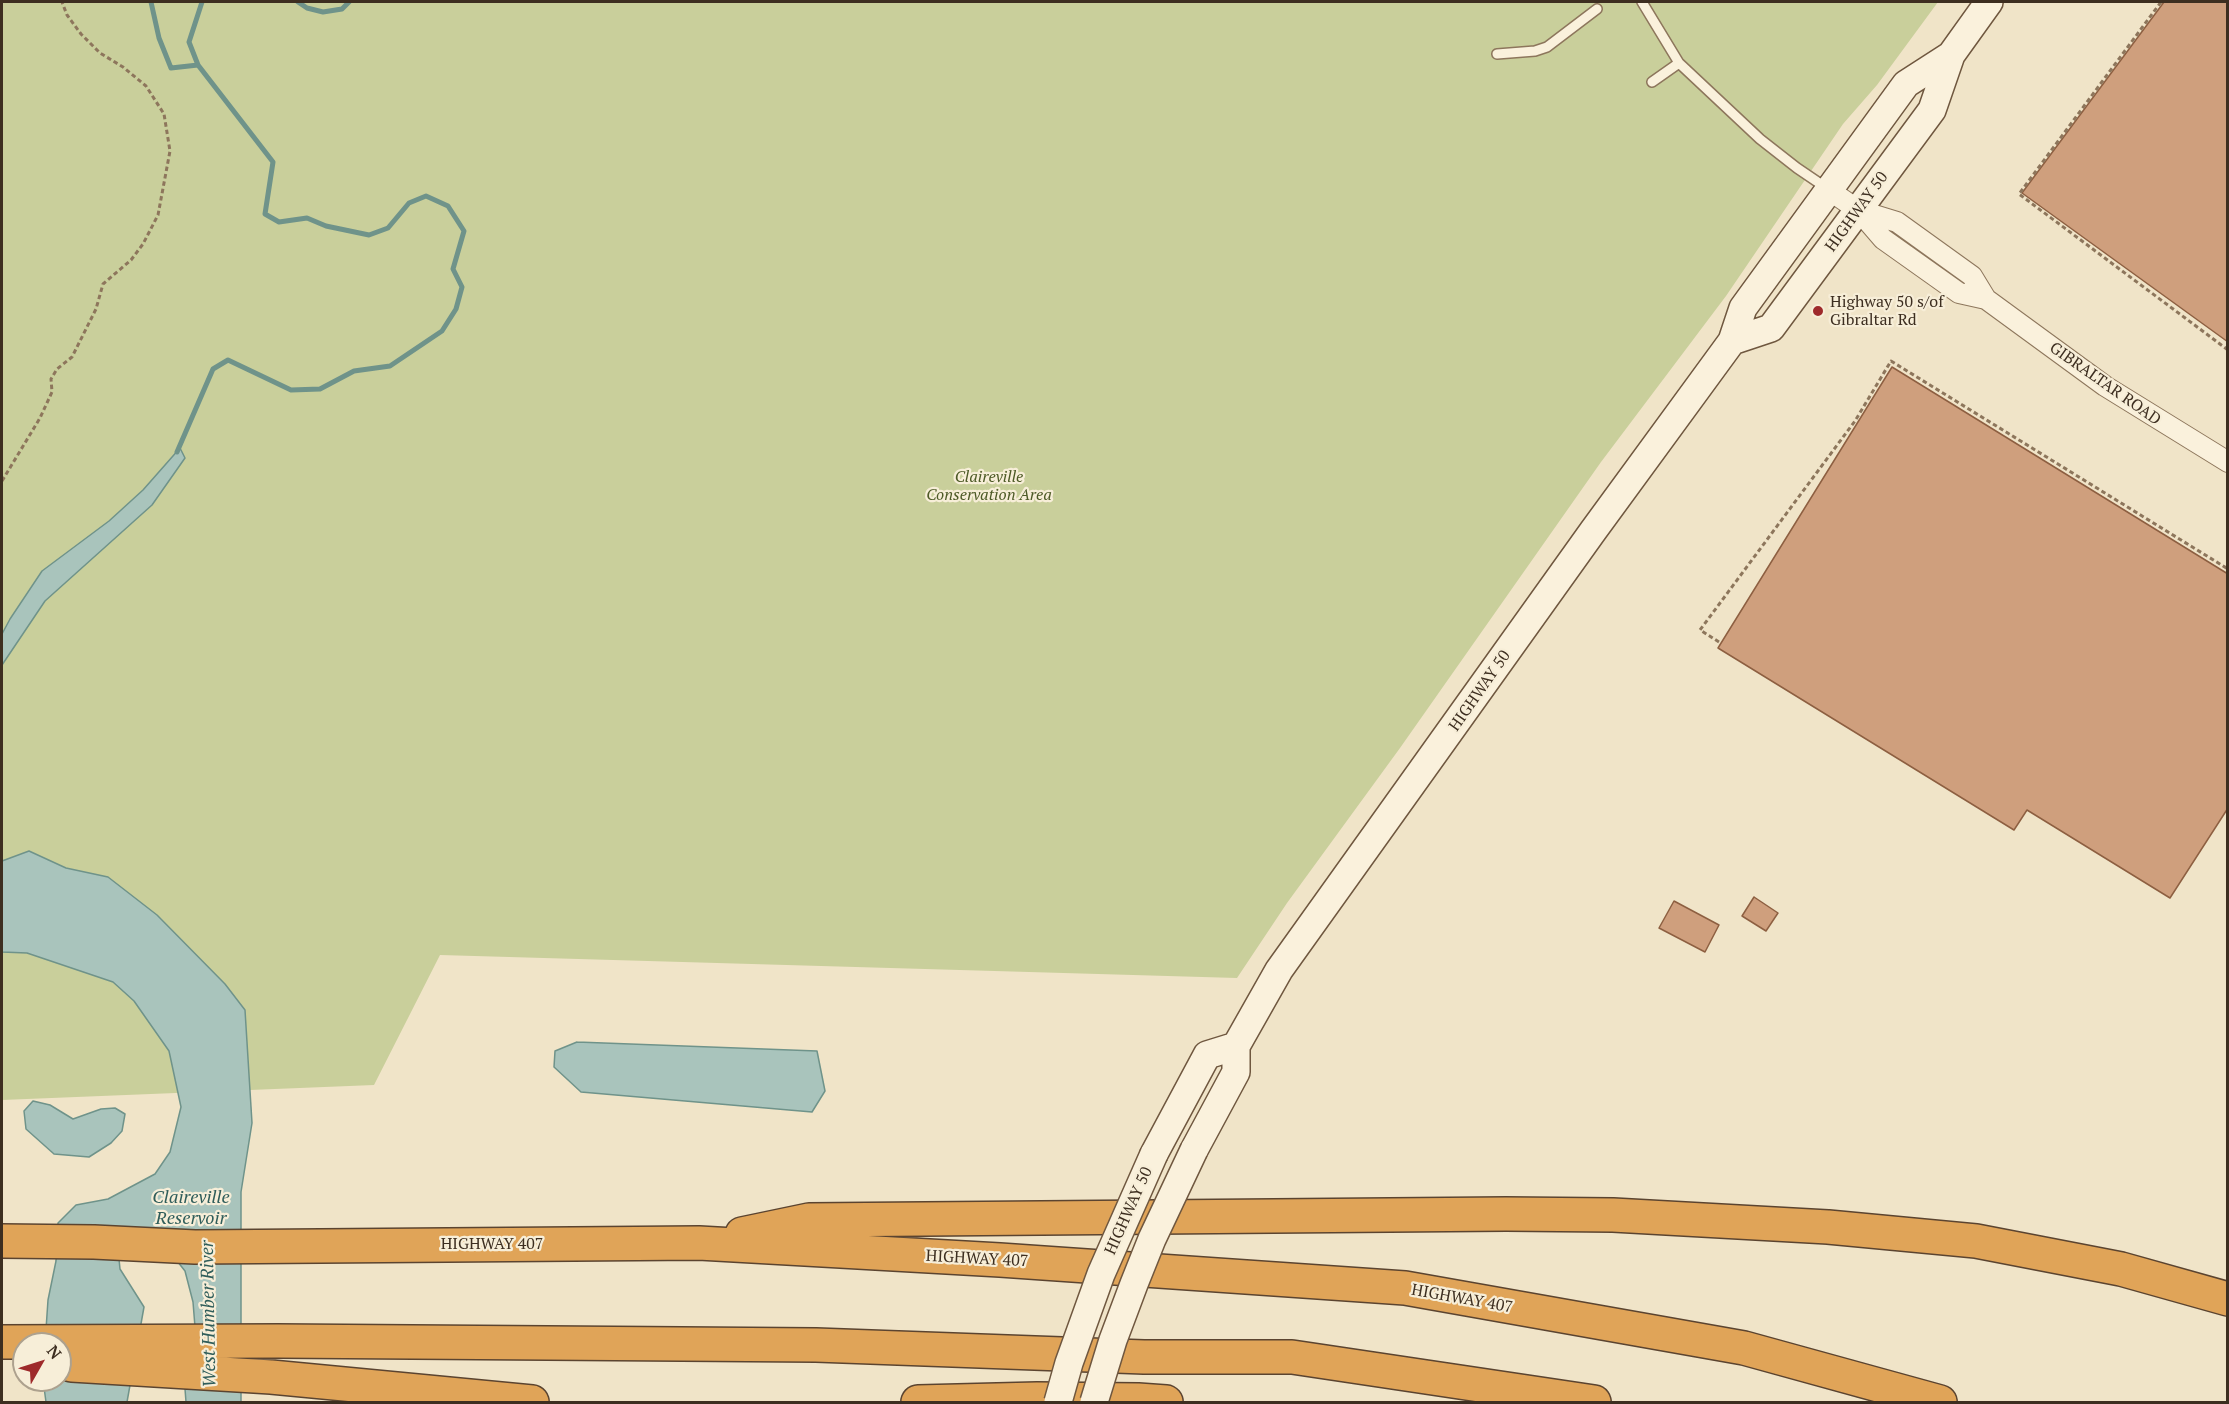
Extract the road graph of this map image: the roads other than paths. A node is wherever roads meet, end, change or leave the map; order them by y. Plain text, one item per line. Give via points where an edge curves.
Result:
1 (1642, 2) edge
2 (1989, 2) edge
3 (1597, 9) dead end
4 (1497, 54) dead end
5 (1951, 55) junction
6 (1679, 63) junction
7 (1652, 81) dead end
8 (1829, 190) junction
9 (1858, 210) junction
10 (1732, 341) junction
11 (2228, 462) edge
12 (1236, 1046) junction
13 (2, 1241) edge
14 (699, 1243) junction
15 (2228, 1299) edge
16 (2, 1344) edge
17 (72, 1365) edge
18 (532, 1402) edge
19 (918, 1402) edge
20 (1058, 1402) edge
21 (1094, 1402) edge
22 (1166, 1402) edge
23 (1594, 1402) edge
24 (1940, 1402) edge

1 - 6 lane
2 - 5 main road, HIGHWAY 50
3 - 4 lane via 1548,47
5 - 8 main road, HIGHWAY 50 via 1906,84
5 - 9 main road, HIGHWAY 50 via 1932,110
6 - 7 lane
6 - 8 lane via 1760,139
8 - 9 street, GIBRALTAR ROAD
8 - 10 main road, HIGHWAY 50 via 1743,308
9 - 10 main road, HIGHWAY 50 via 1771,328
9 - 11 street, GIBRALTAR ROAD via 1897,222 1972,276 1986,299 2105,386
10 - 12 main road, HIGHWAY 50 via 1279,970
12 - 20 main road, HIGHWAY 50, bridge via 1207,1055 1154,1154 1101,1275
12 - 21 main road, HIGHWAY 50, bridge via 1236,1072 1152,1239
13 - 14 highway, HIGHWAY 407 via 195,1247
14 - 15 highway via 809,1220 1613,1215 1976,1240 2121,1269
14 - 24 highway, HIGHWAY 407 via 1405,1288 1744,1348
16 - 23 highway via 278,1341 816,1345 1144,1357 1292,1357
17 - 18 highway via 271,1377
19 - 22 highway

